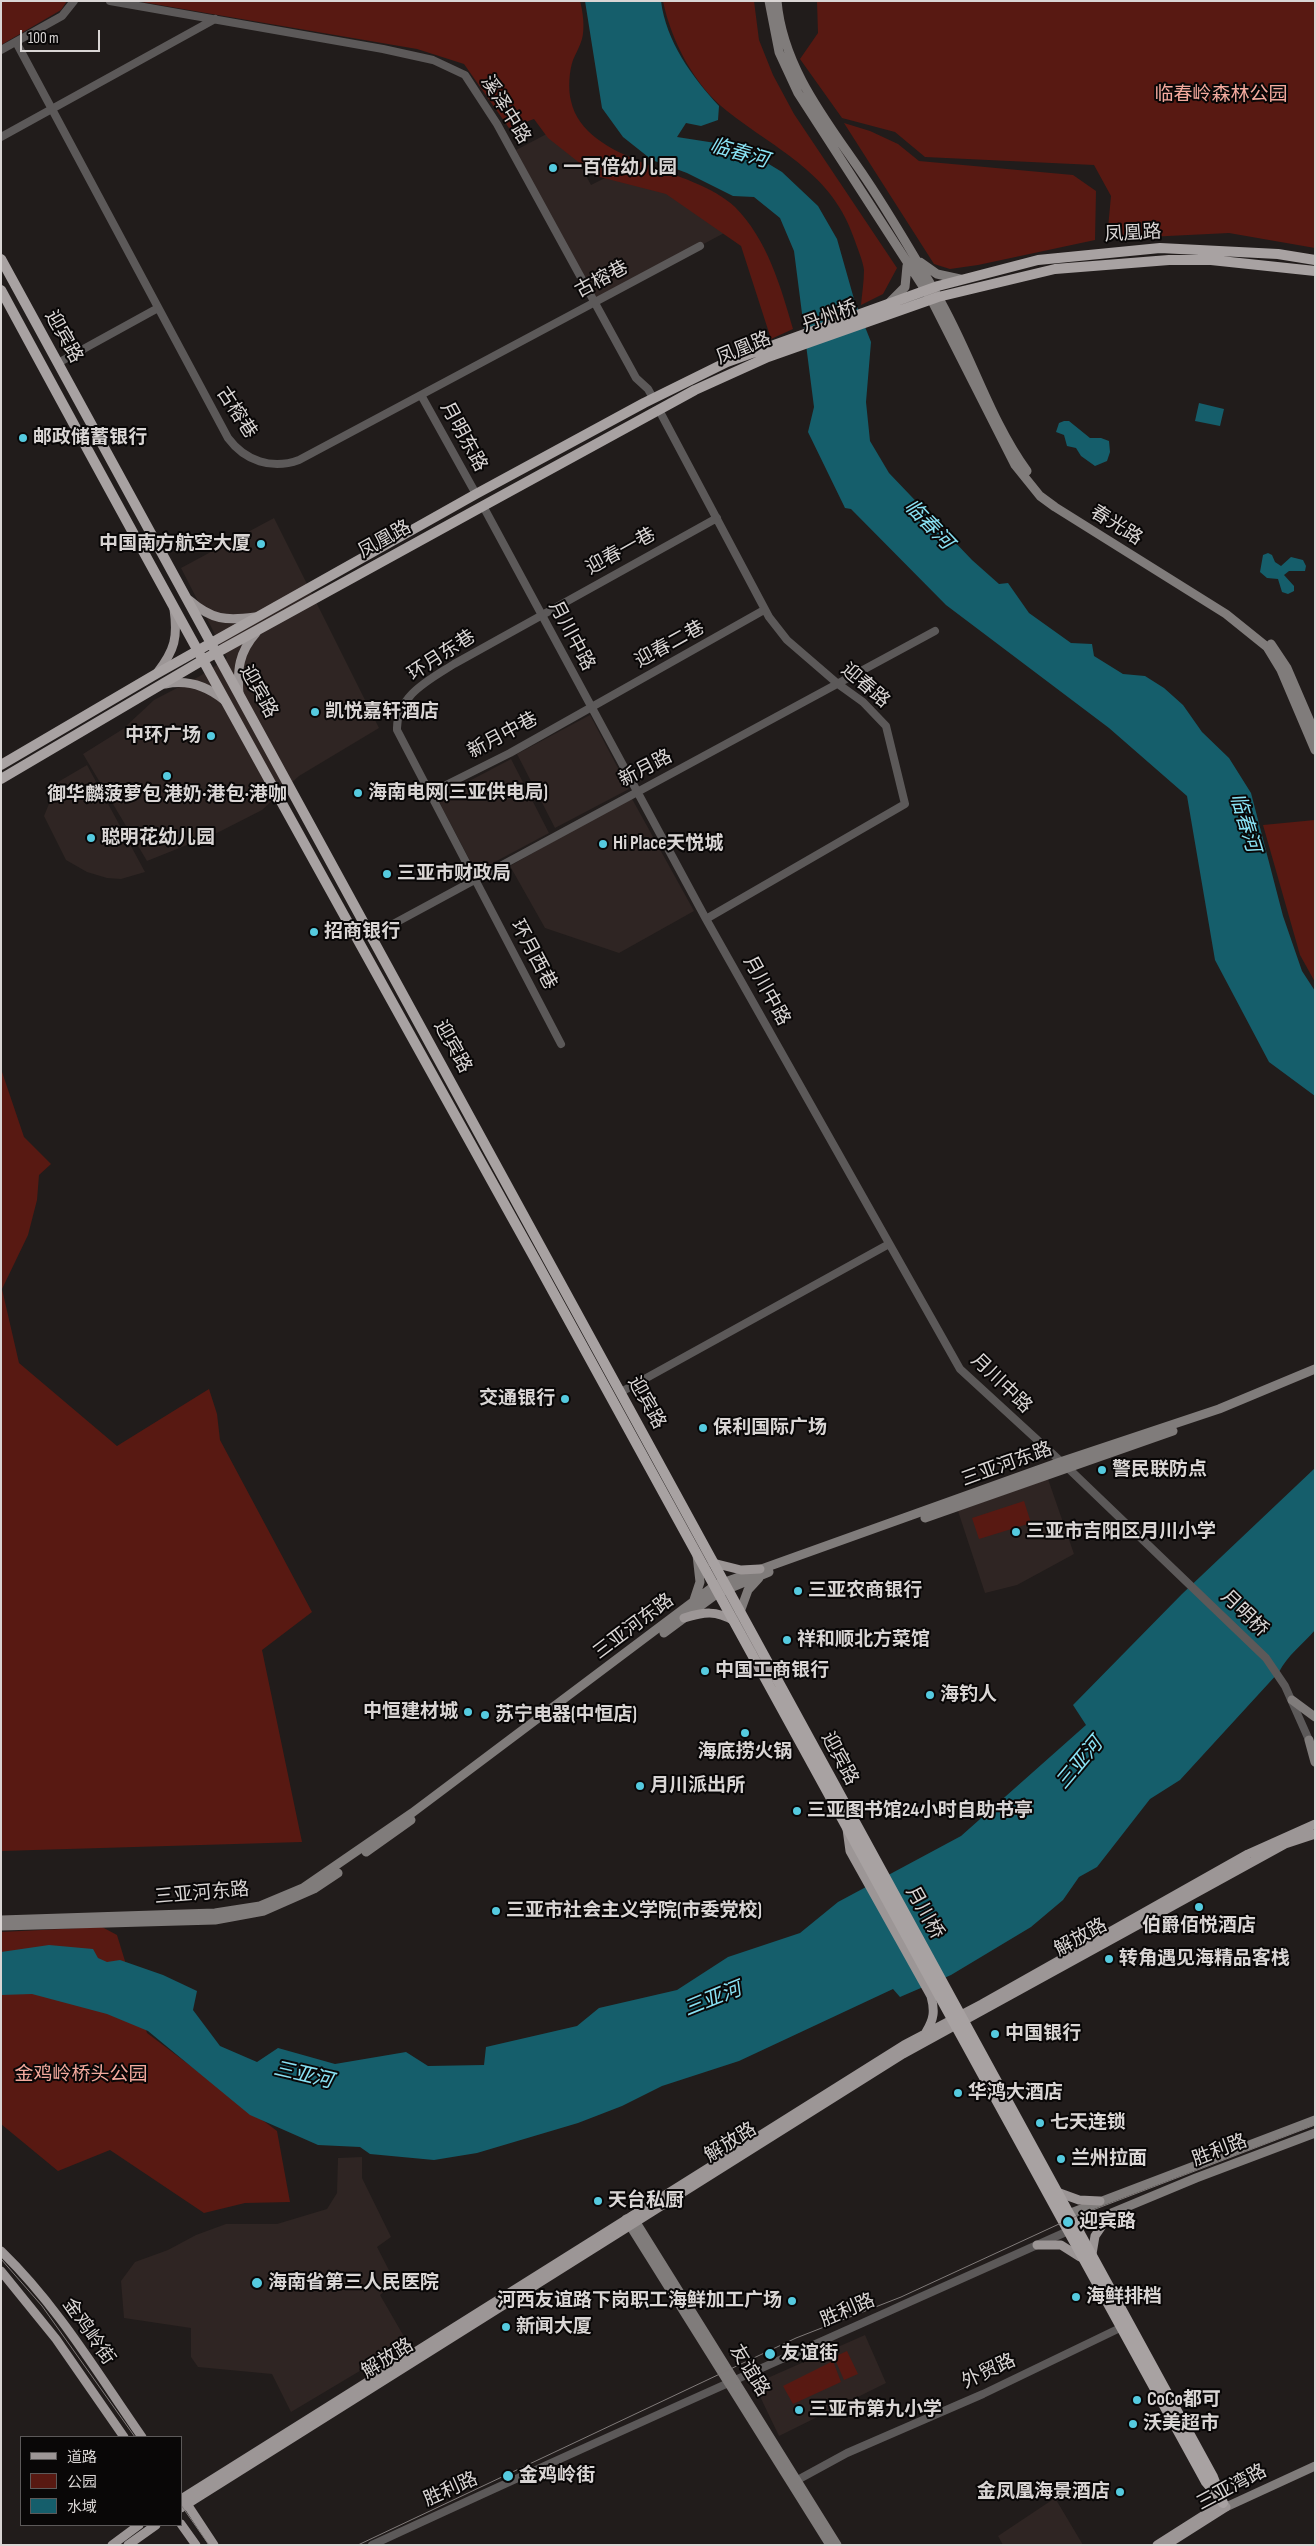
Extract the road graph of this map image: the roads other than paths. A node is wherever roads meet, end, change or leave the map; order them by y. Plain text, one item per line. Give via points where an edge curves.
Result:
1 (74, 1) edge
2 (110, 1) edge
3 (769, 1) edge
4 (776, 1) edge
5 (214, 19) junction
6 (16, 42) junction
7 (1, 50) edge
8 (52, 109) junction
9 (1, 137) edge
10 (700, 246) dead end
11 (1, 259) edge
12 (916, 259) junction
13 (1315, 260) edge
14 (906, 264) junction
15 (1315, 271) edge
16 (963, 279) junction
17 (1, 290) edge
18 (931, 294) junction
19 (595, 302) junction
20 (26, 304) junction
21 (887, 304) junction
22 (158, 308) junction
23 (13, 311) junction
24 (874, 314) junction
25 (22, 328) junction
26 (794, 343) junction
27 (48, 346) junction
28 (35, 351) junction
29 (58, 363) junction
30 (421, 395) junction
31 (653, 398) junction
32 (659, 410) junction
33 (476, 494) junction
34 (482, 506) junction
35 (717, 518) junction
36 (186, 598) junction
37 (173, 604) junction
38 (764, 610) junction
39 (541, 615) junction
40 (260, 616) junction
41 (259, 629) junction
42 (935, 631) dead end
43 (214, 648) junction
44 (200, 656) junction
45 (156, 674) junction
46 (162, 684) junction
47 (838, 684) junction
48 (239, 695) junction
49 (226, 701) junction
50 (591, 707) junction
51 (1315, 733) edge
52 (1315, 750) edge
53 (1, 765) edge
54 (1, 780) edge
55 (637, 792) junction
56 (430, 793) junction
57 (475, 880) junction
58 (706, 920) junction
59 (372, 936) junction
60 (561, 1044) dead end
61 (890, 1244) junction
62 (1315, 1369) edge
63 (1315, 1376) edge
64 (621, 1392) junction
65 (1060, 1462) junction
66 (1069, 1469) junction
67 (697, 1554) junction
68 (713, 1563) junction
69 (762, 1571) junction
70 (721, 1588) junction
71 (692, 1603) junction
72 (740, 1612) junction
73 (684, 1618) junction
74 (734, 1621) junction
75 (1291, 1697) junction
76 (1315, 1717) edge
77 (1309, 1740) joint
78 (1315, 1762) edge
79 (1315, 1824) edge
80 (1315, 1834) edge
81 (863, 1857) junction
82 (1, 1920) edge
83 (1, 1926) edge
84 (938, 1993) junction
85 (957, 2020) junction
86 (926, 2032) junction
87 (1315, 2120) edge
88 (1315, 2133) edge
89 (1057, 2192) junction
90 (1100, 2201) junction
91 (1069, 2214) junction
92 (1110, 2214) junction
93 (1058, 2218) junction
94 (631, 2220) junction
95 (1077, 2227) junction
96 (1066, 2232) junction
97 (1037, 2245) junction
98 (1, 2251) edge
99 (1092, 2254) junction
100 (1080, 2257) junction
101 (1, 2271) edge
102 (1120, 2328) junction
103 (732, 2382) junction
104 (123, 2436) edge
105 (141, 2436) edge
106 (1315, 2466) edge
107 (794, 2481) junction
108 (183, 2501) edge
109 (1224, 2505) junction
110 (182, 2525) edge
111 (138, 2526) edge
112 (155, 2526) edge
113 (112, 2545) edge
114 (128, 2545) edge
115 (196, 2545) edge
116 (214, 2545) edge
117 (372, 2545) edge
118 (830, 2545) edge
119 (837, 2545) edge
120 (1157, 2545) edge
121 (1166, 2545) edge

1 - 6 street via 62,16
2 - 5 street, 溪泽中路
3 - 14 main road via 780,52 798,93
4 - 12 main road via 792,64
5 - 8 street
5 - 19 street, 溪泽中路 via 433,60 465,75 497,124
6 - 7 street
6 - 8 street, 古榕巷
8 - 9 street
8 - 22 street, 古榕巷
10 - 19 street, 古榕巷
11 - 20 highway, 迎宾路
12 - 16 main road via 937,274
12 - 18 main road
13 - 16 highway, 凤凰路 via 1239,251 1160,248 1038,260
14 - 18 main road
14 - 21 main road via 905,287
15 - 18 highway, 凤凰路 via 1210,260 1124,262 1056,269
16 - 18 highway, 凤凰路
17 - 23 highway, 迎宾路
18 - 21 highway, 凤凰路
18 - 24 highway, 凤凰路
18 - 51 main road, 春光路 via 1033,480 1060,504 1232,612 1273,645 1287,668
18 - 52 main road, 春光路 via 1011,457 1027,482 1055,507 1226,614 1267,647 1281,670
19 - 30 street, 古榕巷
19 - 31 street, 溪泽中路 via 636,378
20 - 23 highway
20 - 27 highway, 迎宾路
21 - 24 highway, 凤凰路
22 - 29 street
22 - 30 street, 古榕巷 via 228,438 243,453 262,462 281,464 299,460
23 - 25 highway, 迎宾路
24 - 26 highway, 丹州桥
25 - 27 highway
25 - 28 highway, 迎宾路
26 - 31 highway, 凤凰路 via 727,362
26 - 32 highway, 凤凰路
27 - 28 highway via 39,345
27 - 29 highway, 迎宾路
28 - 37 highway, 迎宾路
29 - 36 highway, 迎宾路
30 - 33 street, 月明东路
31 - 33 highway, 凤凰路
32 - 34 highway, 凤凰路
32 - 35 street, 迎春路
33 - 40 highway, 凤凰路
34 - 39 street, 月川中路
34 - 41 highway, 凤凰路
35 - 38 street, 迎春路
35 - 39 street, 迎春一巷
36 - 40 main road via 204,613 218,618
36 - 43 highway, 迎宾路
37 - 44 highway, 迎宾路
37 - 45 main road via 175,642
38 - 47 street, 迎春路 via 787,640
38 - 50 street, 迎春二巷
39 - 50 street, 月川中路
39 - 56 street, 环月东巷 via 429,680 400,707 397,730
40 - 43 highway, 凤凰路
41 - 43 highway, 凤凰路
41 - 48 main road via 241,656 237,671
42 - 47 street, 新月路
43 - 44 highway, 凤凰路
43 - 48 highway, 迎宾路
44 - 45 highway, 凤凰路
44 - 46 highway, 凤凰路
44 - 49 highway, 迎宾路
45 - 53 highway, 凤凰路
46 - 49 main road via 193,683 212,690
46 - 54 highway, 凤凰路
47 - 55 street, 新月路
47 - 58 street, 迎春路 via 863,702 886,726 905,804
48 - 59 highway, 迎宾路
49 - 67 highway, 迎宾路
50 - 55 street, 月川中路
50 - 56 street, 新月中巷
55 - 57 street, 新月路
55 - 58 street, 月川中路
56 - 57 street, 环月东巷
57 - 59 street, 新月路
57 - 60 street, 环月西巷
58 - 61 street, 月川中路
59 - 64 highway, 迎宾路
61 - 64 street
61 - 65 street, 月川中路 via 960,1369
62 - 65 main road, 三亚河东路 via 1219,1409
63 - 66 main road, 三亚河东路
64 - 68 highway, 迎宾路
65 - 66 street, 月川中路
65 - 69 main road, 三亚河东路
66 - 69 main road, 三亚河东路
66 - 75 street, 月明桥 via 1266,1658
67 - 70 highway, 迎宾路
67 - 71 main road via 700,1582
68 - 69 main road
68 - 70 highway, 迎宾路
69 - 70 main road, 三亚河东路
69 - 72 main road via 748,1590
70 - 71 main road, 三亚河东路
70 - 72 highway, 迎宾路
70 - 73 main road, 三亚河东路
70 - 74 highway, 迎宾路
71 - 82 main road, 三亚河东路 via 412,1812 303,1888 260,1906 215,1913
72 - 81 highway, 迎宾路
73 - 74 main road via 710,1612
73 - 83 main road, 三亚河东路 via 314,1889 264,1911 215,1920
74 - 81 highway, 迎宾路
75 - 76 main road
75 - 77 street, 月明桥
77 - 78 main road
79 - 85 main road, 解放路 via 1248,1854
80 - 85 main road, 解放路 via 1285,1844
81 - 84 highway, 月川桥
84 - 85 highway
84 - 86 main road via 934,2017
85 - 86 main road, 解放路
85 - 89 highway
85 - 93 highway
85 - 94 main road, 解放路
86 - 94 main road, 解放路
87 - 90 main road, 胜利路
88 - 92 main road, 胜利路
89 - 90 main road via 1079,2200
89 - 91 highway
90 - 91 main road, 胜利路
91 - 93 main road, 胜利路
91 - 95 highway
92 - 95 main road, 胜利路
92 - 99 main road via 1095,2236
93 - 96 highway
94 - 103 main road, 友谊路
94 - 108 main road, 解放路
95 - 96 main road, 胜利路
95 - 99 highway
96 - 97 street, 胜利路
96 - 100 highway
97 - 100 main road via 1061,2245
97 - 103 street, 胜利路
98 - 105 main road, 金鸡岭街 via 34,2285
99 - 109 highway via 1213,2476
100 - 102 highway
101 - 104 main road, 金鸡岭街 via 56,2339
102 - 107 street, 外贸路
102 - 109 highway via 1206,2482
103 - 107 main road, 友谊路
103 - 117 street, 胜利路
106 - 109 main road, 三亚湾路
107 - 118 main road, 友谊路
107 - 119 main road, 友谊路
108 - 116 main road
109 - 120 main road, 三亚湾路
109 - 121 main road, 三亚湾路
110 - 115 main road
111 - 113 main road
112 - 114 main road

